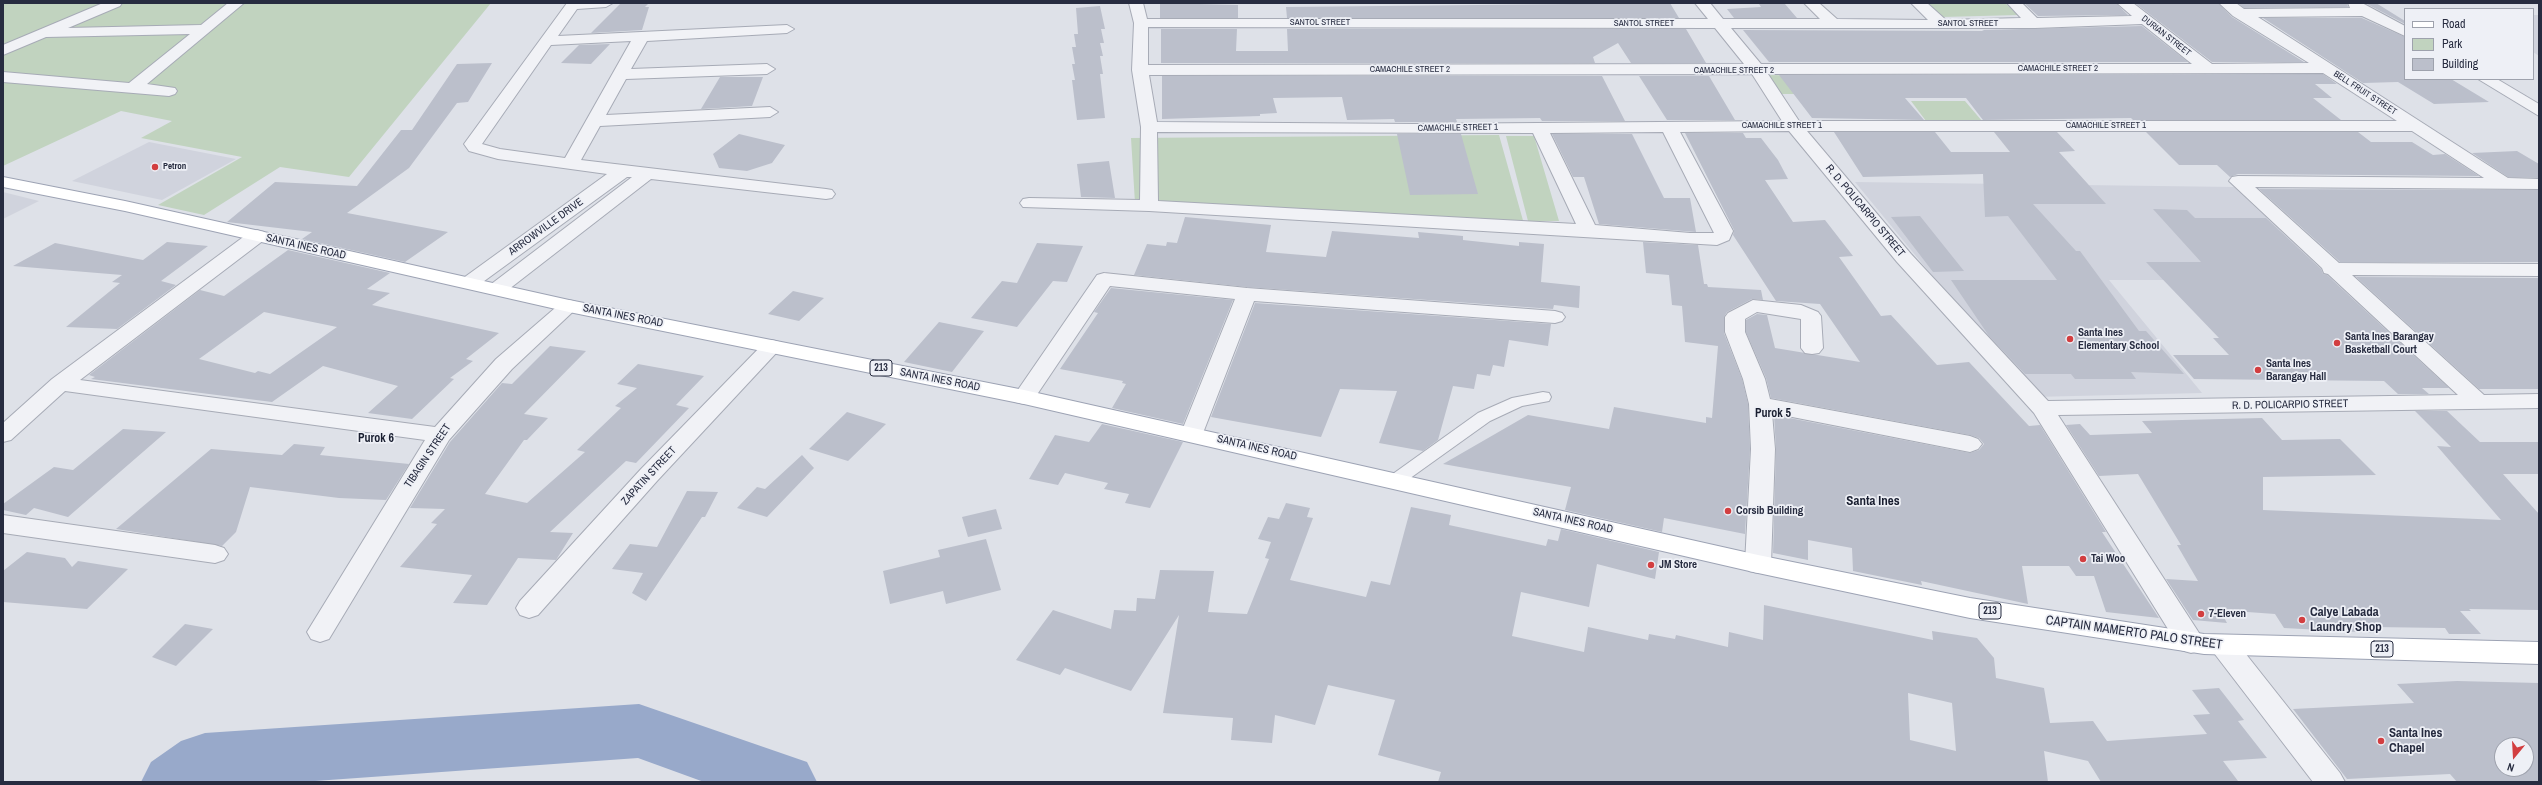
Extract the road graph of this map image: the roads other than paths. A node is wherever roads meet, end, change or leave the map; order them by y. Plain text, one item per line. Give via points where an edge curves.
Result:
1 (97, 3) edge
2 (115, 3) edge
3 (237, 3) edge
4 (606, 3) edge
5 (1136, 3) edge
6 (1702, 3) edge
7 (1811, 3) edge
8 (1918, 3) edge
9 (2014, 3) edge
10 (2124, 3) edge
11 (2353, 3) edge
12 (574, 4) edge
13 (2232, 8) edge
14 (2365, 12) junction
15 (2146, 20) junction
16 (1141, 23) junction
17 (1718, 24) junction
18 (1833, 24) junction
19 (1942, 24) junction
20 (2035, 24) junction
21 (787, 28) dead end
22 (205, 29) junction
23 (2402, 29) edge
24 (43, 34) junction
25 (641, 36) junction
26 (547, 41) junction
27 (3, 42) edge
28 (3, 50) edge
29 (2328, 68) junction
30 (767, 69) dead end
31 (2209, 69) junction
32 (1140, 70) junction
33 (1758, 71) junction
34 (622, 74) junction
35 (3, 77) edge
36 (2488, 80) edge
37 (133, 88) junction
38 (170, 91) dead end
39 (2539, 111) edge
40 (770, 112) dead end
41 (594, 121) junction
42 (1668, 126) junction
43 (1794, 126) junction
44 (2415, 126) junction
45 (1149, 127) junction
46 (1539, 127) junction
47 (571, 163) junction
48 (623, 171) junction
49 (648, 174) junction
50 (3, 182) edge
51 (2504, 184) junction
52 (2539, 184) edge
53 (826, 194) dead end
54 (578, 204) junction
55 (1029, 204) dead end
56 (1149, 206) junction
57 (603, 208) junction
58 (1588, 230) junction
59 (257, 236) junction
60 (532, 237) junction
61 (558, 241) junction
62 (2331, 269) junction
63 (2539, 270) edge
64 (470, 283) junction
65 (496, 289) junction
66 (1246, 294) junction
67 (569, 306) junction
68 (1556, 317) dead end
69 (772, 346) junction
70 (1812, 348) dead end
71 (60, 384) junction
72 (1024, 396) junction
73 (1544, 397) dead end
74 (2539, 401) edge
75 (2479, 402) junction
76 (1760, 404) junction
77 (2042, 408) junction
78 (1192, 433) junction
79 (3, 435) edge
80 (440, 435) junction
81 (1970, 444) dead end
82 (1396, 480) junction
83 (3, 524) edge
84 (215, 554) dead end
85 (1758, 564) junction
86 (529, 608) dead end
87 (320, 632) dead end
88 (2191, 643) junction
89 (2224, 646) junction
90 (2539, 652) edge
91 (2330, 782) edge

1 - 27 street
2 - 24 street
3 - 22 street
4 - 12 street
5 - 16 street
6 - 17 street, R. D. POLICARPIO STREET
7 - 18 street
8 - 19 street
9 - 20 street
10 - 15 street, DURIAN STREET
11 - 14 street
12 - 26 street
13 - 14 street
13 - 29 street, BELL FRUIT STREET
14 - 23 street
15 - 20 street, SANTOL STREET
15 - 31 street, DURIAN STREET
16 - 17 street, SANTOL STREET
16 - 32 street
17 - 18 street, SANTOL STREET
17 - 33 street, R. D. POLICARPIO STREET
18 - 19 street, SANTOL STREET
19 - 20 street, SANTOL STREET
21 - 25 street
22 - 24 street
22 - 37 street
24 - 28 street
25 - 26 street
25 - 34 street
26 - 47 street via 473,144 478,149 498,154
29 - 31 street, CAMACHILE STREET 2
29 - 44 street, BELL FRUIT STREET
30 - 34 street
31 - 33 street, CAMACHILE STREET 2
32 - 33 street, CAMACHILE STREET 2
32 - 45 street
33 - 43 street, R. D. POLICARPIO STREET
34 - 41 street
35 - 37 street
36 - 39 street
37 - 38 street
40 - 41 street
41 - 47 street
42 - 43 street, CAMACHILE STREET 1
42 - 46 street, CAMACHILE STREET 1
42 - 58 street via 1724,231 1722,236 1708,240
43 - 44 street, CAMACHILE STREET 1
43 - 77 street, R. D. POLICARPIO STREET via 1904,258
44 - 51 street, BELL FRUIT STREET
45 - 46 street, CAMACHILE STREET 1
45 - 56 street
46 - 58 street
47 - 48 street
48 - 49 street
48 - 54 street, ARROWVILLE DRIVE
49 - 53 street
49 - 57 street, ARROWVILLE DRIVE
50 - 59 main road, SANTA INES ROAD / 213
51 - 52 street
51 - 62 street via 2238,181
54 - 57 street
54 - 60 street, ARROWVILLE DRIVE
55 - 56 street
56 - 58 street
57 - 61 street, ARROWVILLE DRIVE
59 - 64 main road, SANTA INES ROAD / 213
59 - 71 street
60 - 61 street
60 - 64 street, ARROWVILLE DRIVE
61 - 65 street, ARROWVILLE DRIVE
62 - 63 street
62 - 75 street
64 - 65 main road, SANTA INES ROAD / 213
65 - 67 main road, SANTA INES ROAD / 213
66 - 68 street
66 - 72 street via 1104,279
66 - 78 street
67 - 69 main road, SANTA INES ROAD / 213
67 - 80 street, TIBAGIN STREET via 504,364
69 - 72 main road, SANTA INES ROAD / 213
69 - 86 street, ZAPATIN STREET via 649,475
70 - 76 street via 1811,316 1800,311 1752,306 1735,317 1735,332 1754,379
71 - 79 street
71 - 80 street
72 - 78 main road, SANTA INES ROAD / 213
73 - 82 lane via 1518,402 1484,417
74 - 75 street, R. D. POLICARPIO STREET
75 - 77 street, R. D. POLICARPIO STREET
76 - 81 street
76 - 85 street via 1763,449
77 - 88 street, R. D. POLICARPIO STREET
78 - 82 main road, SANTA INES ROAD / 213
80 - 87 street, TIBAGIN STREET
82 - 85 main road, SANTA INES ROAD / 213
83 - 84 street
85 - 88 main road, CAPTAIN MAMERTO PALO STREET / 213 via 1970,608
88 - 89 main road, CAPTAIN MAMERTO PALO STREET / 213
89 - 90 main road, CAPTAIN MAMERTO PALO STREET / 213
89 - 91 street

